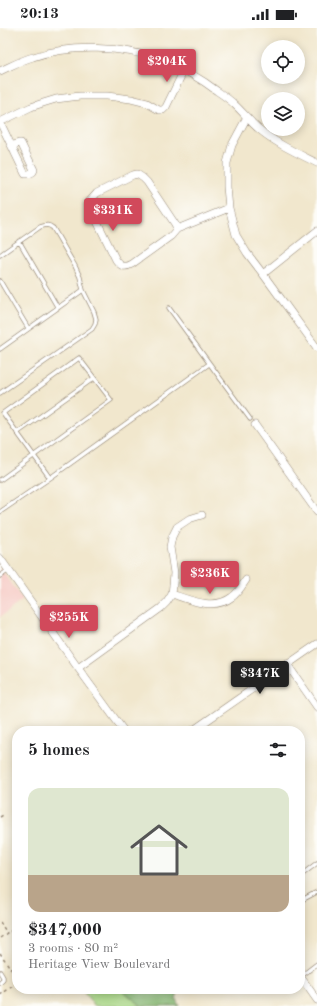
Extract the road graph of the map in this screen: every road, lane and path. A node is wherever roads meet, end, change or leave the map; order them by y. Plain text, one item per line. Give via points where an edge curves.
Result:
1 (184, 70) junction
2 (0, 71) edge
3 (247, 116) junction
4 (0, 122) edge
5 (12, 146) dead end
6 (317, 163) edge
7 (229, 208) junction
8 (177, 229) junction
9 (317, 231) edge
10 (19, 241) junction
11 (0, 255) edge
12 (263, 274) junction
13 (0, 282) edge
14 (84, 290) junction
15 (58, 308) junction
16 (169, 308) dead end
17 (28, 328) junction
18 (314, 338) edge
19 (317, 348) edge
20 (0, 349) edge
21 (209, 364) junction
22 (94, 378) junction
23 (0, 393) edge
24 (252, 422) joint
25 (17, 433) junction
26 (34, 456) junction
27 (50, 478) junction
28 (0, 480) edge
29 (0, 512) edge
30 (317, 512) edge
31 (202, 515) dead end
32 (0, 558) edge
33 (9, 570) junction
34 (0, 576) edge
35 (246, 580) dead end
36 (172, 594) junction
37 (317, 644) edge
38 (287, 664) junction
39 (78, 668) junction
40 (317, 707) edge
41 (120, 726) edge
42 (199, 726) edge
43 (5, 814) dead end
44 (0, 817) edge
45 (317, 864) edge
46 (305, 872) edge
47 (317, 892) edge
48 (305, 898) edge
49 (0, 922) edge
50 (12, 930) edge
51 (7, 933) junction
52 (0, 938) edge
53 (0, 953) edge
54 (317, 964) edge
55 (12, 971) edge
56 (0, 972) edge
57 (305, 973) edge
58 (0, 983) edge
59 (305, 984) edge
60 (12, 987) edge
61 (0, 995) edge
62 (317, 1000) edge

1 - 2 street via 149,57 89,48 46,53
1 - 3 street via 223,94
1 - 4 street via 163,110 131,99 80,96 37,105
3 - 6 street via 274,141
3 - 7 street via 232,145 227,163
4 - 5 street
7 - 8 street
7 - 12 street via 236,235
8 - 8 street via 132,264 122,267 118,264 89,202 97,193 137,174 147,182
9 - 12 street
10 - 11 lane
10 - 14 lane via 45,225 53,228 75,266
10 - 15 lane
12 - 18 street
13 - 17 lane
14 - 15 lane
14 - 23 lane via 96,319 92,329
15 - 17 lane
16 - 21 lane
17 - 20 lane
18 - 19 street
21 - 24 lane
21 - 27 lane
22 - 25 lane
22 - 25 lane via 79,358 3,413
22 - 26 lane via 111,400
24 - 30 street
25 - 26 lane
26 - 27 lane
26 - 28 lane
27 - 29 lane
31 - 36 street via 189,519 177,528 172,537
32 - 33 street
33 - 34 lane
33 - 39 street
35 - 36 street via 232,597 220,603 209,604
36 - 39 street via 161,608
37 - 38 street
38 - 40 street
38 - 42 street
39 - 41 street
43 - 44 path
45 - 46 lane
47 - 48 lane
49 - 51 path
50 - 51 path
51 - 52 path
53 - 55 path
54 - 57 lane
56 - 58 lane via 3,980
59 - 62 street
60 - 61 path

